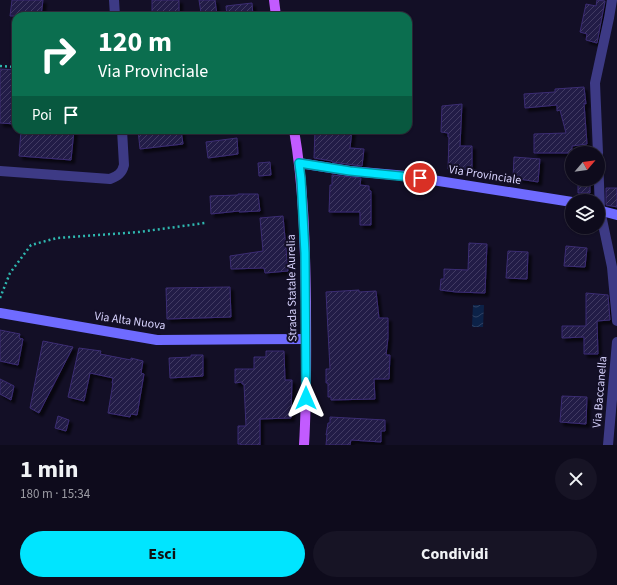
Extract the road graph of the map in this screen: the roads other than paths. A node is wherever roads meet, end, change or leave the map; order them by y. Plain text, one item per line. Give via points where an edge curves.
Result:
1 (114, 0) edge
2 (274, 0) edge
3 (612, 0) edge
4 (115, 12) edge
5 (276, 12) edge
6 (613, 19) edge
7 (122, 134) edge
8 (295, 134) edge
9 (598, 146) edge
10 (299, 163) junction
11 (0, 171) edge
12 (565, 201) edge
13 (605, 212) edge
14 (617, 215) edge
15 (604, 234) edge
16 (0, 313) edge
17 (617, 321) edge
18 (306, 339) junction
19 (617, 342) edge
20 (304, 445) edge
21 (608, 445) edge

1 - 4 street
2 - 5 main road
3 - 6 street
6 - 9 street via 595,83
7 - 11 street via 124,165 119,174 110,179
8 - 10 main road, Strada Statale Aurelia
10 - 12 street, Via Provinciale via 407,176
10 - 18 main road, Strada Statale Aurelia via 305,253
13 - 14 street
15 - 17 street via 612,267
16 - 18 street, Via Alta Nuova via 157,340
18 - 20 main road, Strada Statale Aurelia
19 - 21 street, Via Baccanella

